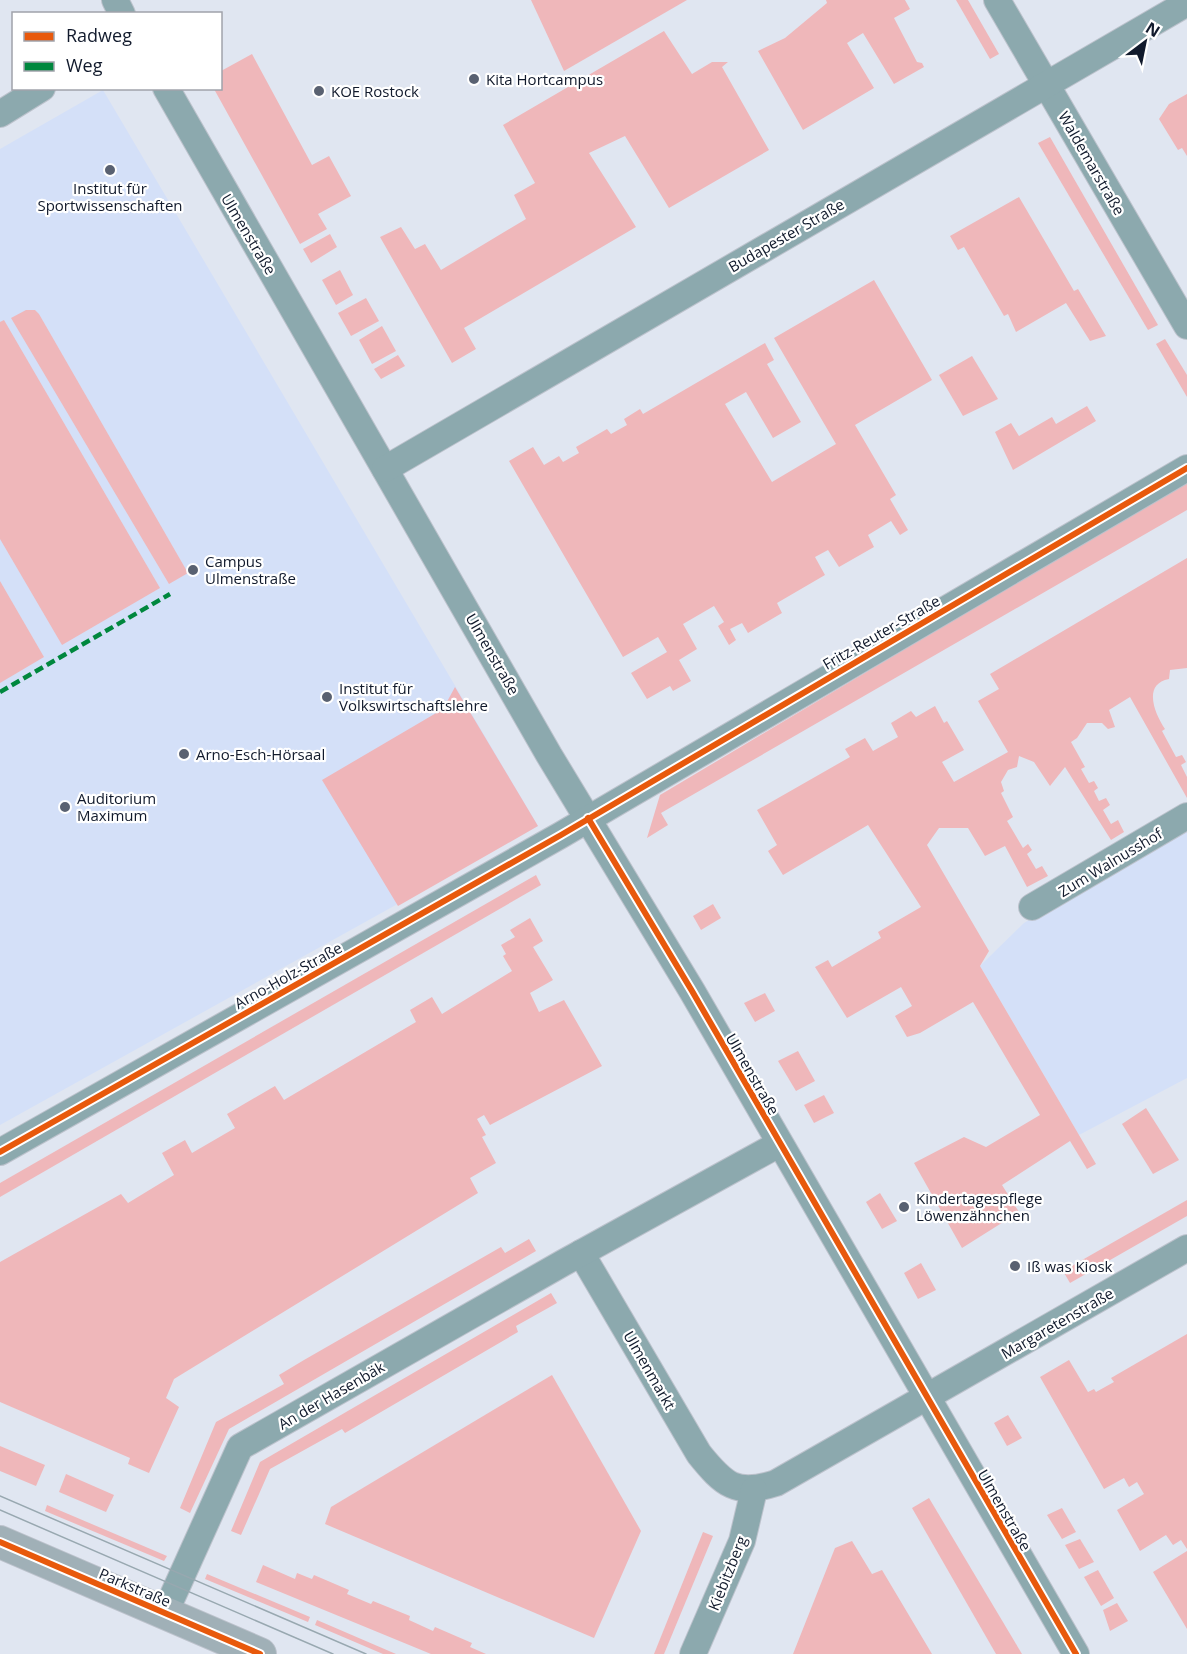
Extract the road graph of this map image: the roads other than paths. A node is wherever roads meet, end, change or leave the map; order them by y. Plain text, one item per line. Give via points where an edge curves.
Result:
1 (998, 0) edge
2 (1187, 3) edge
3 (1046, 85) junction
4 (39, 90) edge
5 (167, 90) edge
6 (0, 114) edge
7 (1187, 326) edge
8 (1187, 468) edge
9 (385, 469) junction
10 (1187, 816) edge
11 (588, 818) junction
12 (1032, 907) dead end
13 (779, 1144) junction
14 (0, 1152) edge
15 (1187, 1248) edge
16 (581, 1253) junction
17 (926, 1398) junction
18 (754, 1490) junction
19 (0, 1542) edge
20 (165, 1613) junction
21 (244, 1651) edge
22 (693, 1654) edge
23 (1076, 1654) edge

1 - 3 street, Waldemarstraße
2 - 3 street, Budapester Straße
3 - 7 street, Waldemarstraße
3 - 9 street, Budapester Straße
4 - 6 street
5 - 9 street, Ulmenstraße
8 - 11 street, Fritz-Reuter-Straße
9 - 11 street, Ulmenstraße
10 - 12 street, Zum Walnusshof
11 - 13 street, Ulmenstraße
11 - 14 street, Arno-Holz-Straße
13 - 16 street
13 - 17 street, Ulmenstraße
15 - 17 street, Margaretenstraße
16 - 18 street, Ulmenmarkt via 699,1454 714,1473 732,1486
16 - 20 street, An der Hasenbäk via 240,1447
17 - 18 street via 776,1483
17 - 23 street, Ulmenstraße
18 - 22 street, Kiebitzberg via 742,1541
19 - 20 main road, Parkstraße
20 - 21 main road, Parkstraße

